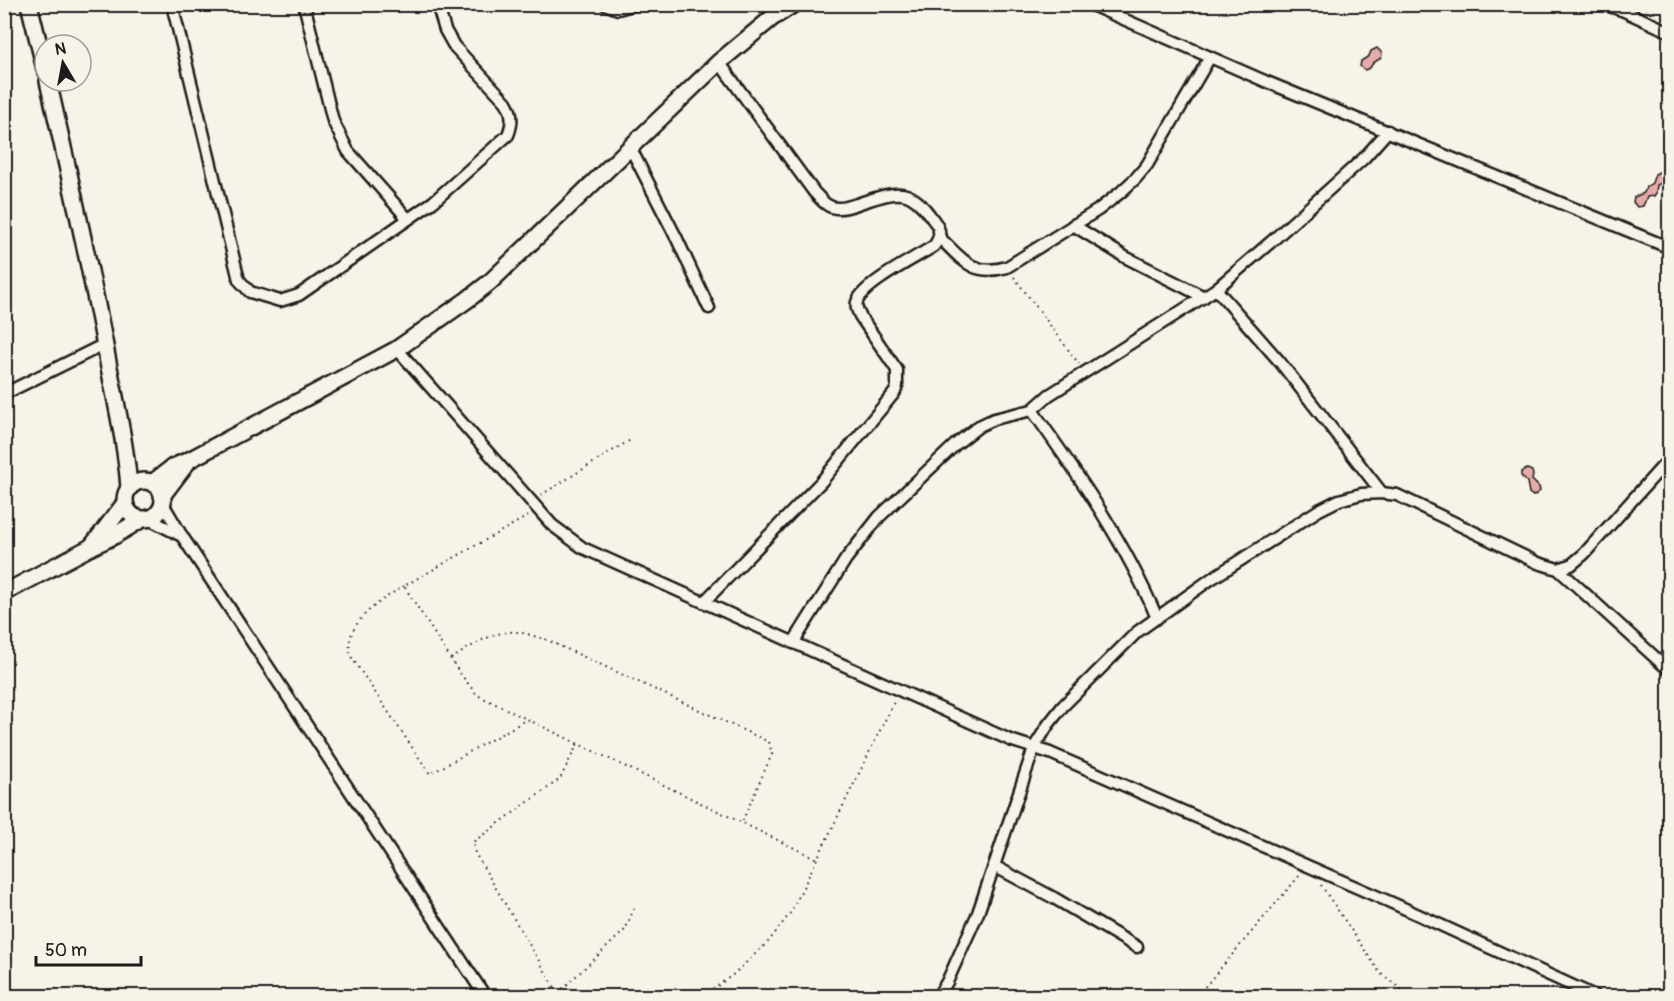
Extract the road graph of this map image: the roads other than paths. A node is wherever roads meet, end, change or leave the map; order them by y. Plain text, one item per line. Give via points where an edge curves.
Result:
1 (29, 4) edge
2 (172, 4) edge
3 (304, 4) edge
4 (436, 4) edge
5 (605, 4) edge
6 (636, 4) edge
7 (794, 4) edge
8 (1089, 4) edge
9 (1603, 4) edge
10 (1620, 8) edge
11 (1670, 32) edge
12 (36, 33) edge
13 (1210, 57) junction
14 (719, 62) junction
15 (51, 93) edge
16 (1388, 131) junction
17 (630, 147) junction
18 (408, 219) junction
19 (1073, 225) junction
20 (939, 237) junction
21 (1670, 248) edge
22 (1216, 289) junction
23 (1204, 297) junction
24 (709, 308) dead end
25 (105, 344) junction
26 (397, 349) junction
27 (4, 394) edge
28 (1032, 410) junction
29 (124, 444) junction
30 (1670, 458) edge
31 (189, 460) junction
32 (149, 482) junction
33 (129, 488) junction
34 (1382, 494) junction
35 (162, 499) junction
36 (125, 503) junction
37 (145, 518) junction
38 (182, 536) junction
39 (91, 547) junction
40 (1558, 569) junction
41 (4, 593) edge
42 (704, 602) junction
43 (1157, 618) junction
44 (793, 643) junction
45 (1670, 671) edge
46 (1034, 748) junction
47 (994, 866) junction
48 (1137, 947) dead end
49 (485, 996) edge
50 (938, 996) edge
51 (1594, 996) edge

1 - 12 street
2 - 18 street via 236,269 244,286 279,301 298,295
3 - 18 street via 333,121 341,138
4 - 18 street via 454,46 506,102 512,125 508,135 433,202
5 - 6 street via 618,9
7 - 14 street
8 - 13 street
9 - 10 street
10 - 11 street
13 - 16 street
13 - 19 street via 1147,165 1121,192
14 - 17 street
14 - 20 street via 829,207 849,207 902,193 922,204 939,227
15 - 25 street
16 - 21 street
16 - 22 street via 1364,158
17 - 24 street
17 - 26 street via 490,282
19 - 20 street via 996,270 971,267
19 - 23 street
20 - 42 street via 934,246 870,286 857,300 860,316 897,370 895,392 820,482
22 - 23 street
22 - 34 street via 1280,362
23 - 28 street via 1049,395
25 - 27 street
25 - 29 street
26 - 31 street
26 - 42 street via 552,525 583,548
28 - 43 street via 1084,483 1142,582
28 - 44 street via 979,426 879,517 846,559
29 - 32 street
29 - 33 street
30 - 40 street via 1584,554 1571,565
31 - 32 street
31 - 35 street
32 - 33 street via 137,482
32 - 35 street via 160,491
33 - 36 street
34 - 40 street via 1396,495
34 - 43 street via 1361,494 1319,510
35 - 37 street via 156,514
35 - 38 street
36 - 37 street via 131,514
36 - 39 street
37 - 38 street
37 - 39 street
38 - 49 street
39 - 41 street
40 - 45 street
42 - 44 street
43 - 46 street via 1137,632 1063,706
44 - 46 street
46 - 47 street
46 - 51 street via 1399,906
47 - 48 street
47 - 50 street via 978,913

